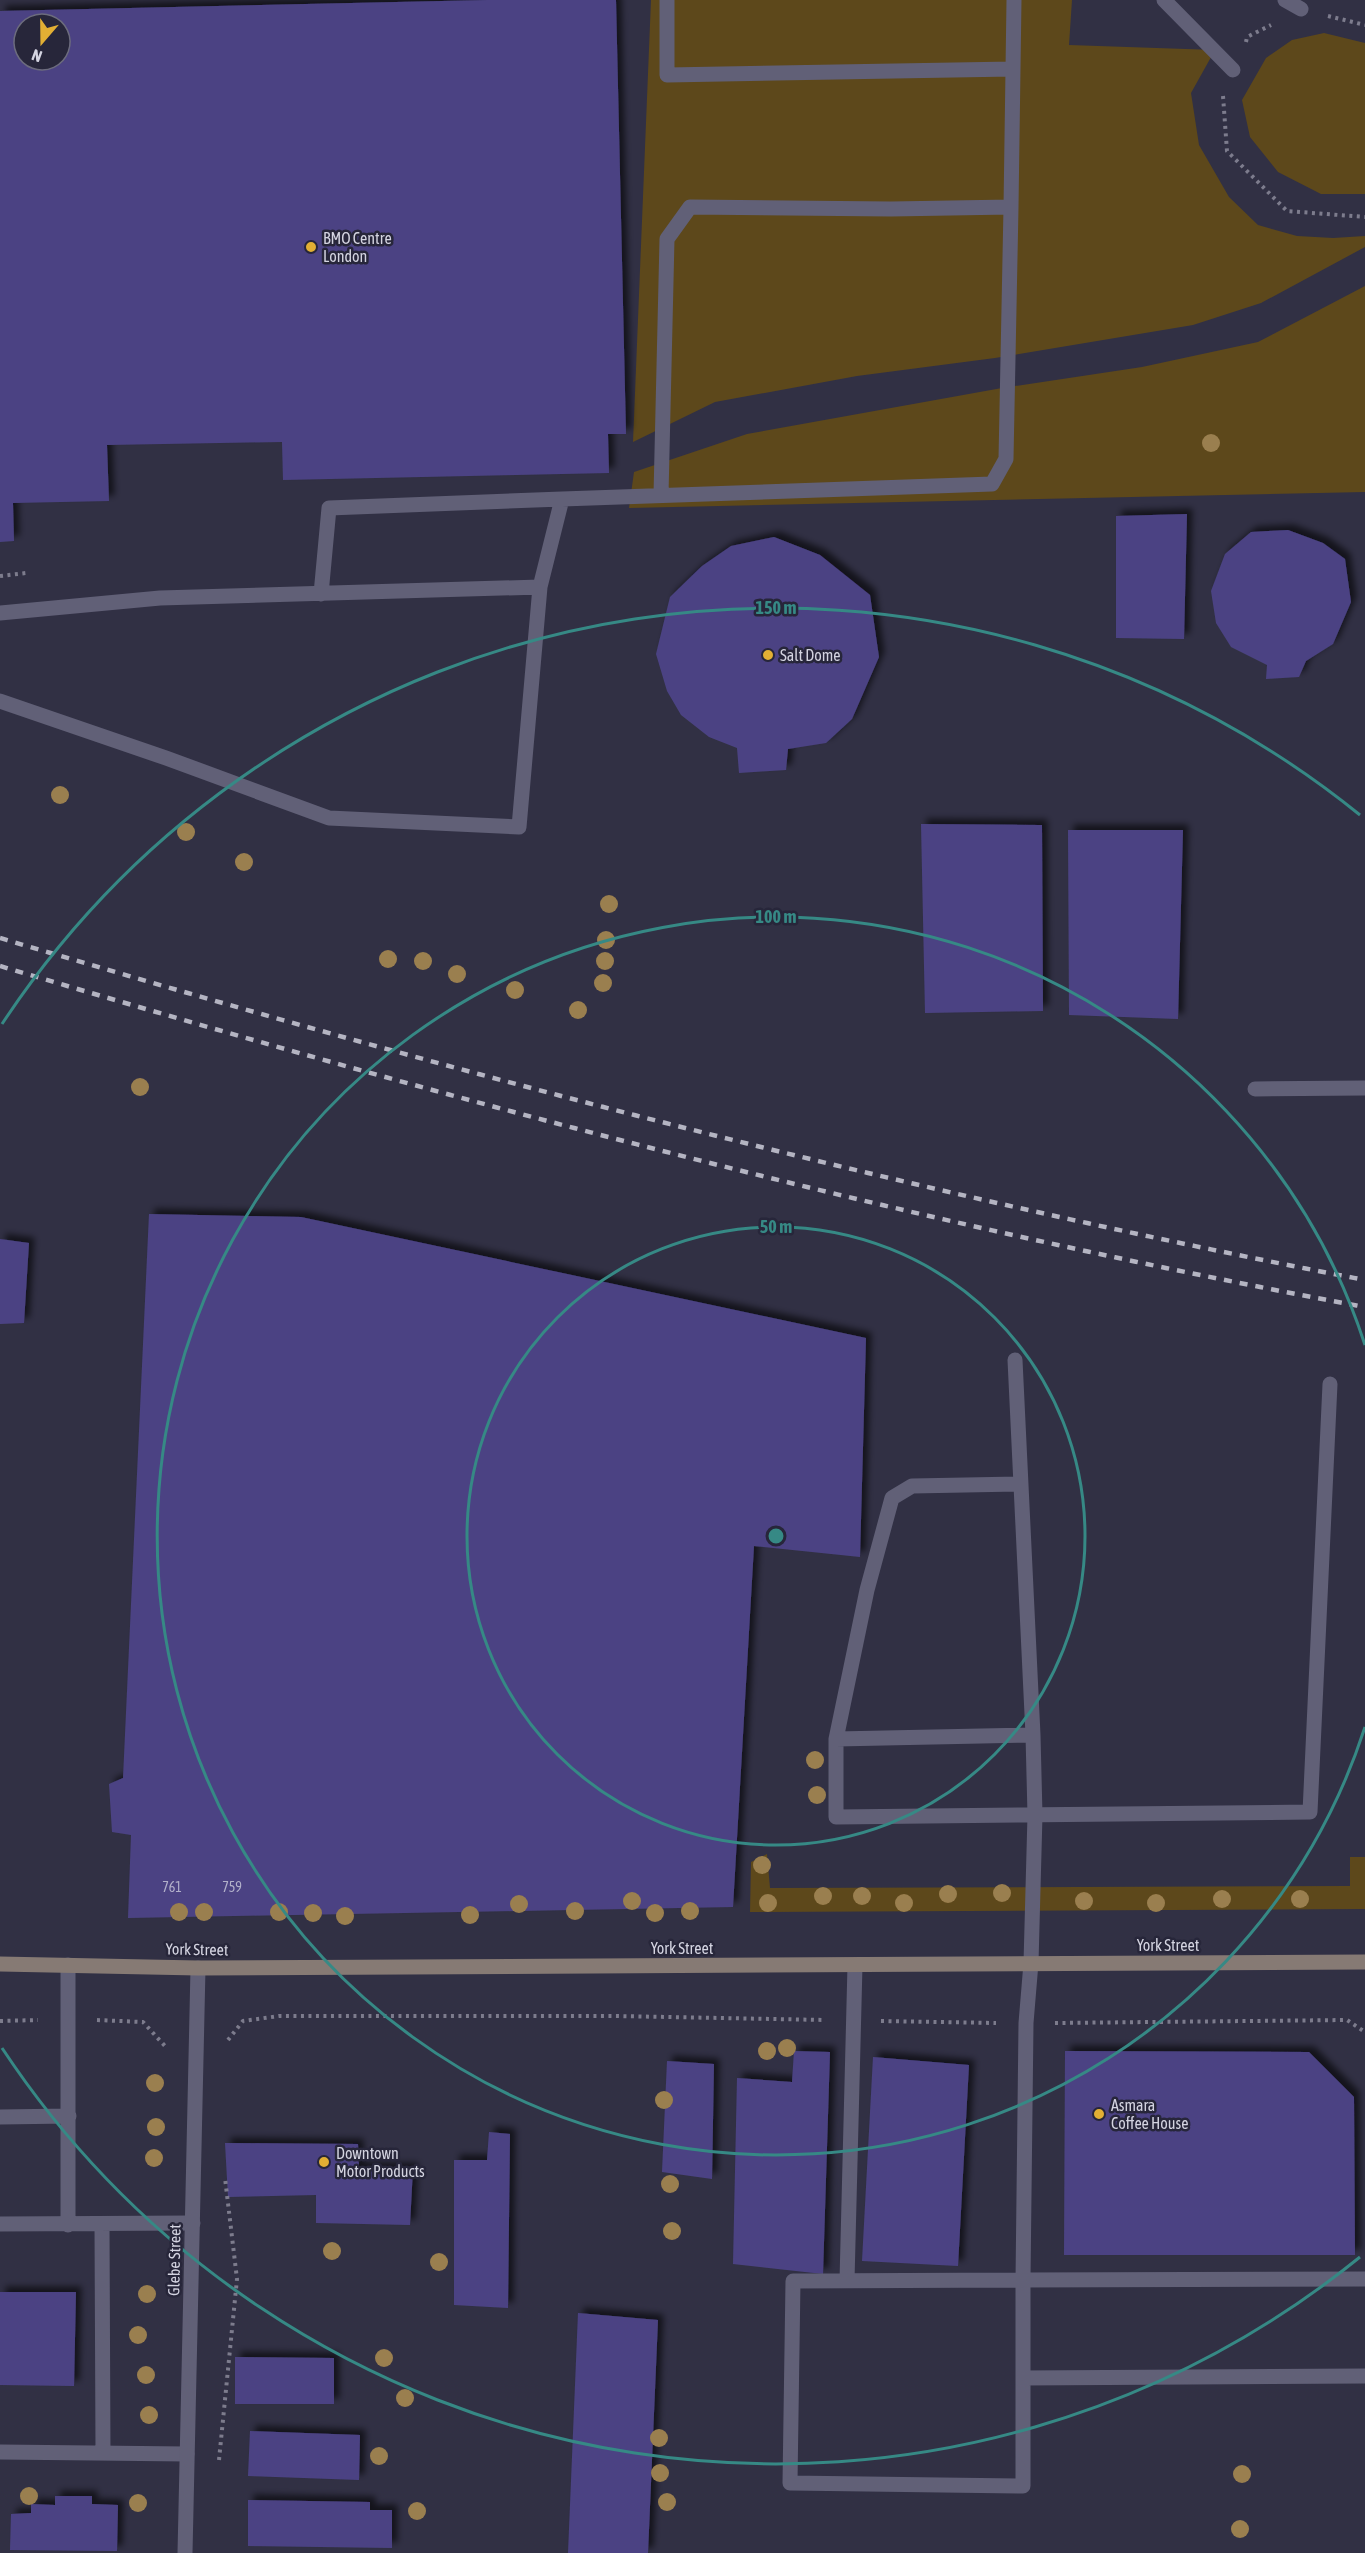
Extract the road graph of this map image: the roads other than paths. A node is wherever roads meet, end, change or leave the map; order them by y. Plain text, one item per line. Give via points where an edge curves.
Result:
1 (667, 0) edge
2 (1014, 0) edge
3 (1164, 0) edge
4 (1285, 0) edge
5 (1301, 9) road end
6 (1013, 69) junction
7 (1233, 70) road end
8 (1011, 207) junction
9 (661, 495) junction
10 (562, 499) junction
11 (540, 587) junction
12 (321, 594) junction
13 (0, 613) edge
14 (0, 701) edge
15 (1365, 1088) edge
16 (1255, 1089) dead end
17 (1015, 1360) dead end
18 (1330, 1384) dead end
19 (1021, 1484) junction
20 (1033, 1735) junction
21 (836, 1739) junction
22 (1035, 1815) junction
23 (1365, 1962) edge
24 (1031, 1963) junction
25 (0, 1964) edge
26 (68, 1965) junction
27 (855, 1965) junction
28 (198, 1968) junction
29 (69, 2116) junction
30 (0, 2117) edge
31 (193, 2223) junction
32 (0, 2224) edge
33 (68, 2225) junction
34 (102, 2225) junction
35 (1365, 2279) edge
36 (1023, 2280) junction
37 (848, 2281) junction
38 (1365, 2376) edge
39 (1023, 2379) junction
40 (0, 2452) edge
41 (103, 2453) junction
42 (187, 2454) junction
43 (185, 2553) edge

1 - 6 street via 667,75
2 - 6 street
3 - 7 street
4 - 5 street
6 - 8 street
8 - 9 street via 1006,459 992,484
8 - 9 street via 690,207 667,239
9 - 10 street
10 - 11 street
10 - 12 street via 329,508
11 - 12 street
11 - 14 street via 519,827 329,818
12 - 13 street via 160,598
15 - 16 street
17 - 19 street
18 - 22 street via 1310,1812
19 - 20 street
19 - 21 street via 912,1486 892,1498 867,1590
20 - 21 street
20 - 22 street
21 - 22 street via 836,1817
22 - 24 street
23 - 24 main road, York Street
24 - 27 main road, York Street
24 - 36 street via 1026,2024
25 - 26 main road, York Street
26 - 28 main road, York Street
26 - 29 street
27 - 28 main road, York Street
27 - 37 street
28 - 31 street, Glebe Street
29 - 30 street
29 - 33 street
31 - 34 street
31 - 42 street, Glebe Street
32 - 33 street
33 - 34 street
34 - 41 street
35 - 36 street
36 - 37 street
36 - 39 street
37 - 39 street via 793,2281 790,2483 1023,2486
38 - 39 street
40 - 41 street
41 - 42 street
42 - 43 street, Glebe Street

